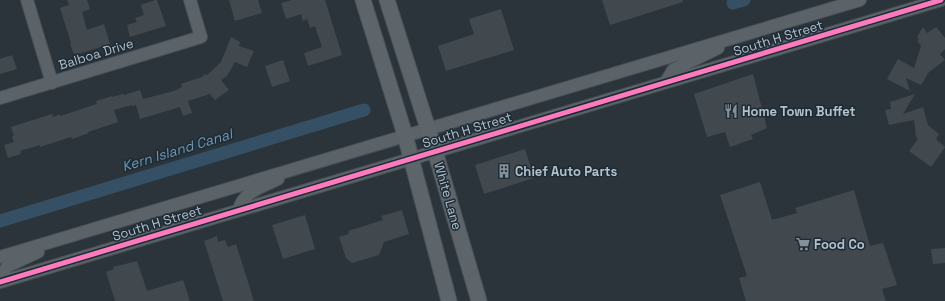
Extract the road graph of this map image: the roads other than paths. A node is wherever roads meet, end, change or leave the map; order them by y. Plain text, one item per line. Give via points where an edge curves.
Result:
1 (27, 0) edge
2 (190, 0) edge
3 (363, 0) edge
4 (387, 0) edge
5 (860, 0) edge
6 (941, 0) edge
7 (750, 32) junction
8 (52, 82) junction
9 (666, 82) junction
10 (0, 98) edge
11 (428, 128) junction
12 (405, 135) junction
13 (435, 151) junction
14 (410, 158) junction
15 (308, 164) junction
16 (239, 210) junction
17 (78, 233) junction
18 (0, 257) edge
19 (0, 276) edge
20 (0, 282) edge
21 (449, 301) edge
22 (479, 301) edge

1 - 8 street
2 - 8 street, Balboa Drive via 201,37
3 - 12 main road, White Lane
4 - 11 main road, White Lane
5 - 7 street, South H Street
6 - 9 street, South H Street
7 - 9 street via 673,70
7 - 11 street, South H Street
8 - 10 street, Balboa Drive
9 - 13 street, South H Street
11 - 12 street, South H Street
11 - 13 main road, White Lane
12 - 14 main road, White Lane
12 - 15 street, South H Street
13 - 14 street, South H Street
13 - 22 main road, White Lane
14 - 16 street, South H Street
14 - 21 main road, White Lane
15 - 16 street via 251,192 241,202
15 - 17 street, South H Street
16 - 20 street, South H Street
17 - 18 street, South H Street
17 - 19 street via 8,266

